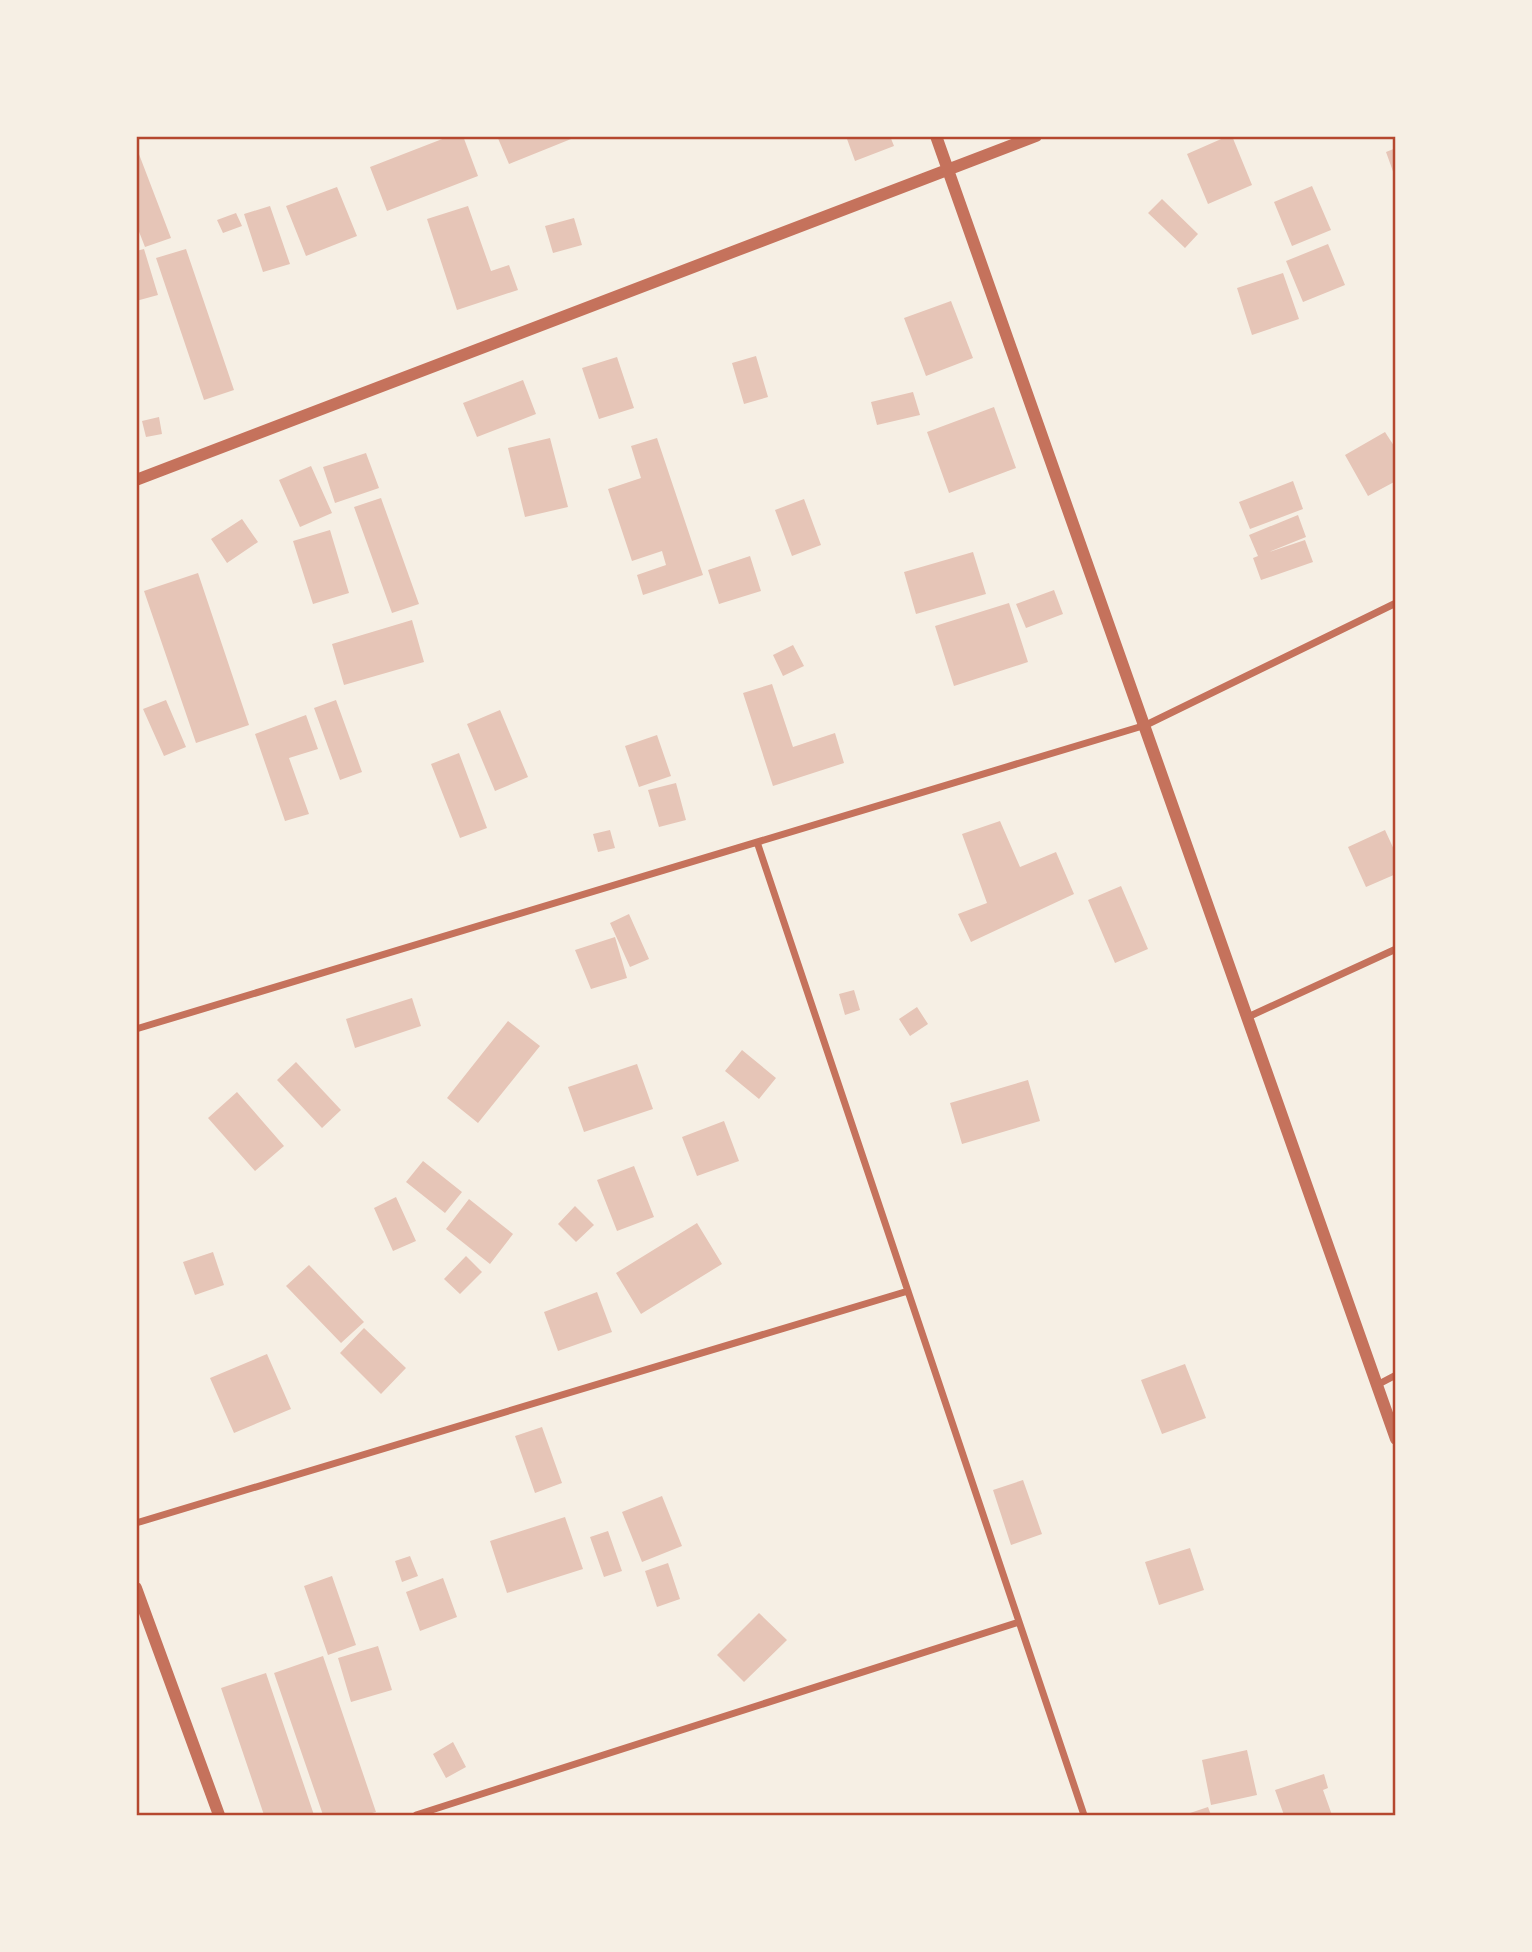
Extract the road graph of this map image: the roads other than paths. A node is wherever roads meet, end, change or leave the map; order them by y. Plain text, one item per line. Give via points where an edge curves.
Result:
1 (936, 136) edge
2 (1036, 136) edge
3 (946, 169) junction
4 (136, 480) edge
5 (1395, 603) edge
6 (1146, 726) junction
7 (757, 842) junction
8 (1395, 949) edge
9 (1248, 1017) junction
10 (136, 1029) edge
11 (908, 1291) junction
12 (1395, 1375) edge
13 (1377, 1385) junction
14 (1395, 1439) edge
15 (136, 1523) edge
16 (136, 1588) edge
17 (1019, 1622) junction
18 (219, 1815) edge
19 (416, 1815) edge
20 (1084, 1815) edge

1 - 3 street
2 - 3 street
3 - 4 street
3 - 6 street
5 - 6 street
6 - 7 street
6 - 9 street
7 - 10 street
7 - 11 street
8 - 9 street
9 - 13 street
11 - 15 street
11 - 17 street
12 - 13 street
13 - 14 street
16 - 18 street
17 - 19 street
17 - 20 street

